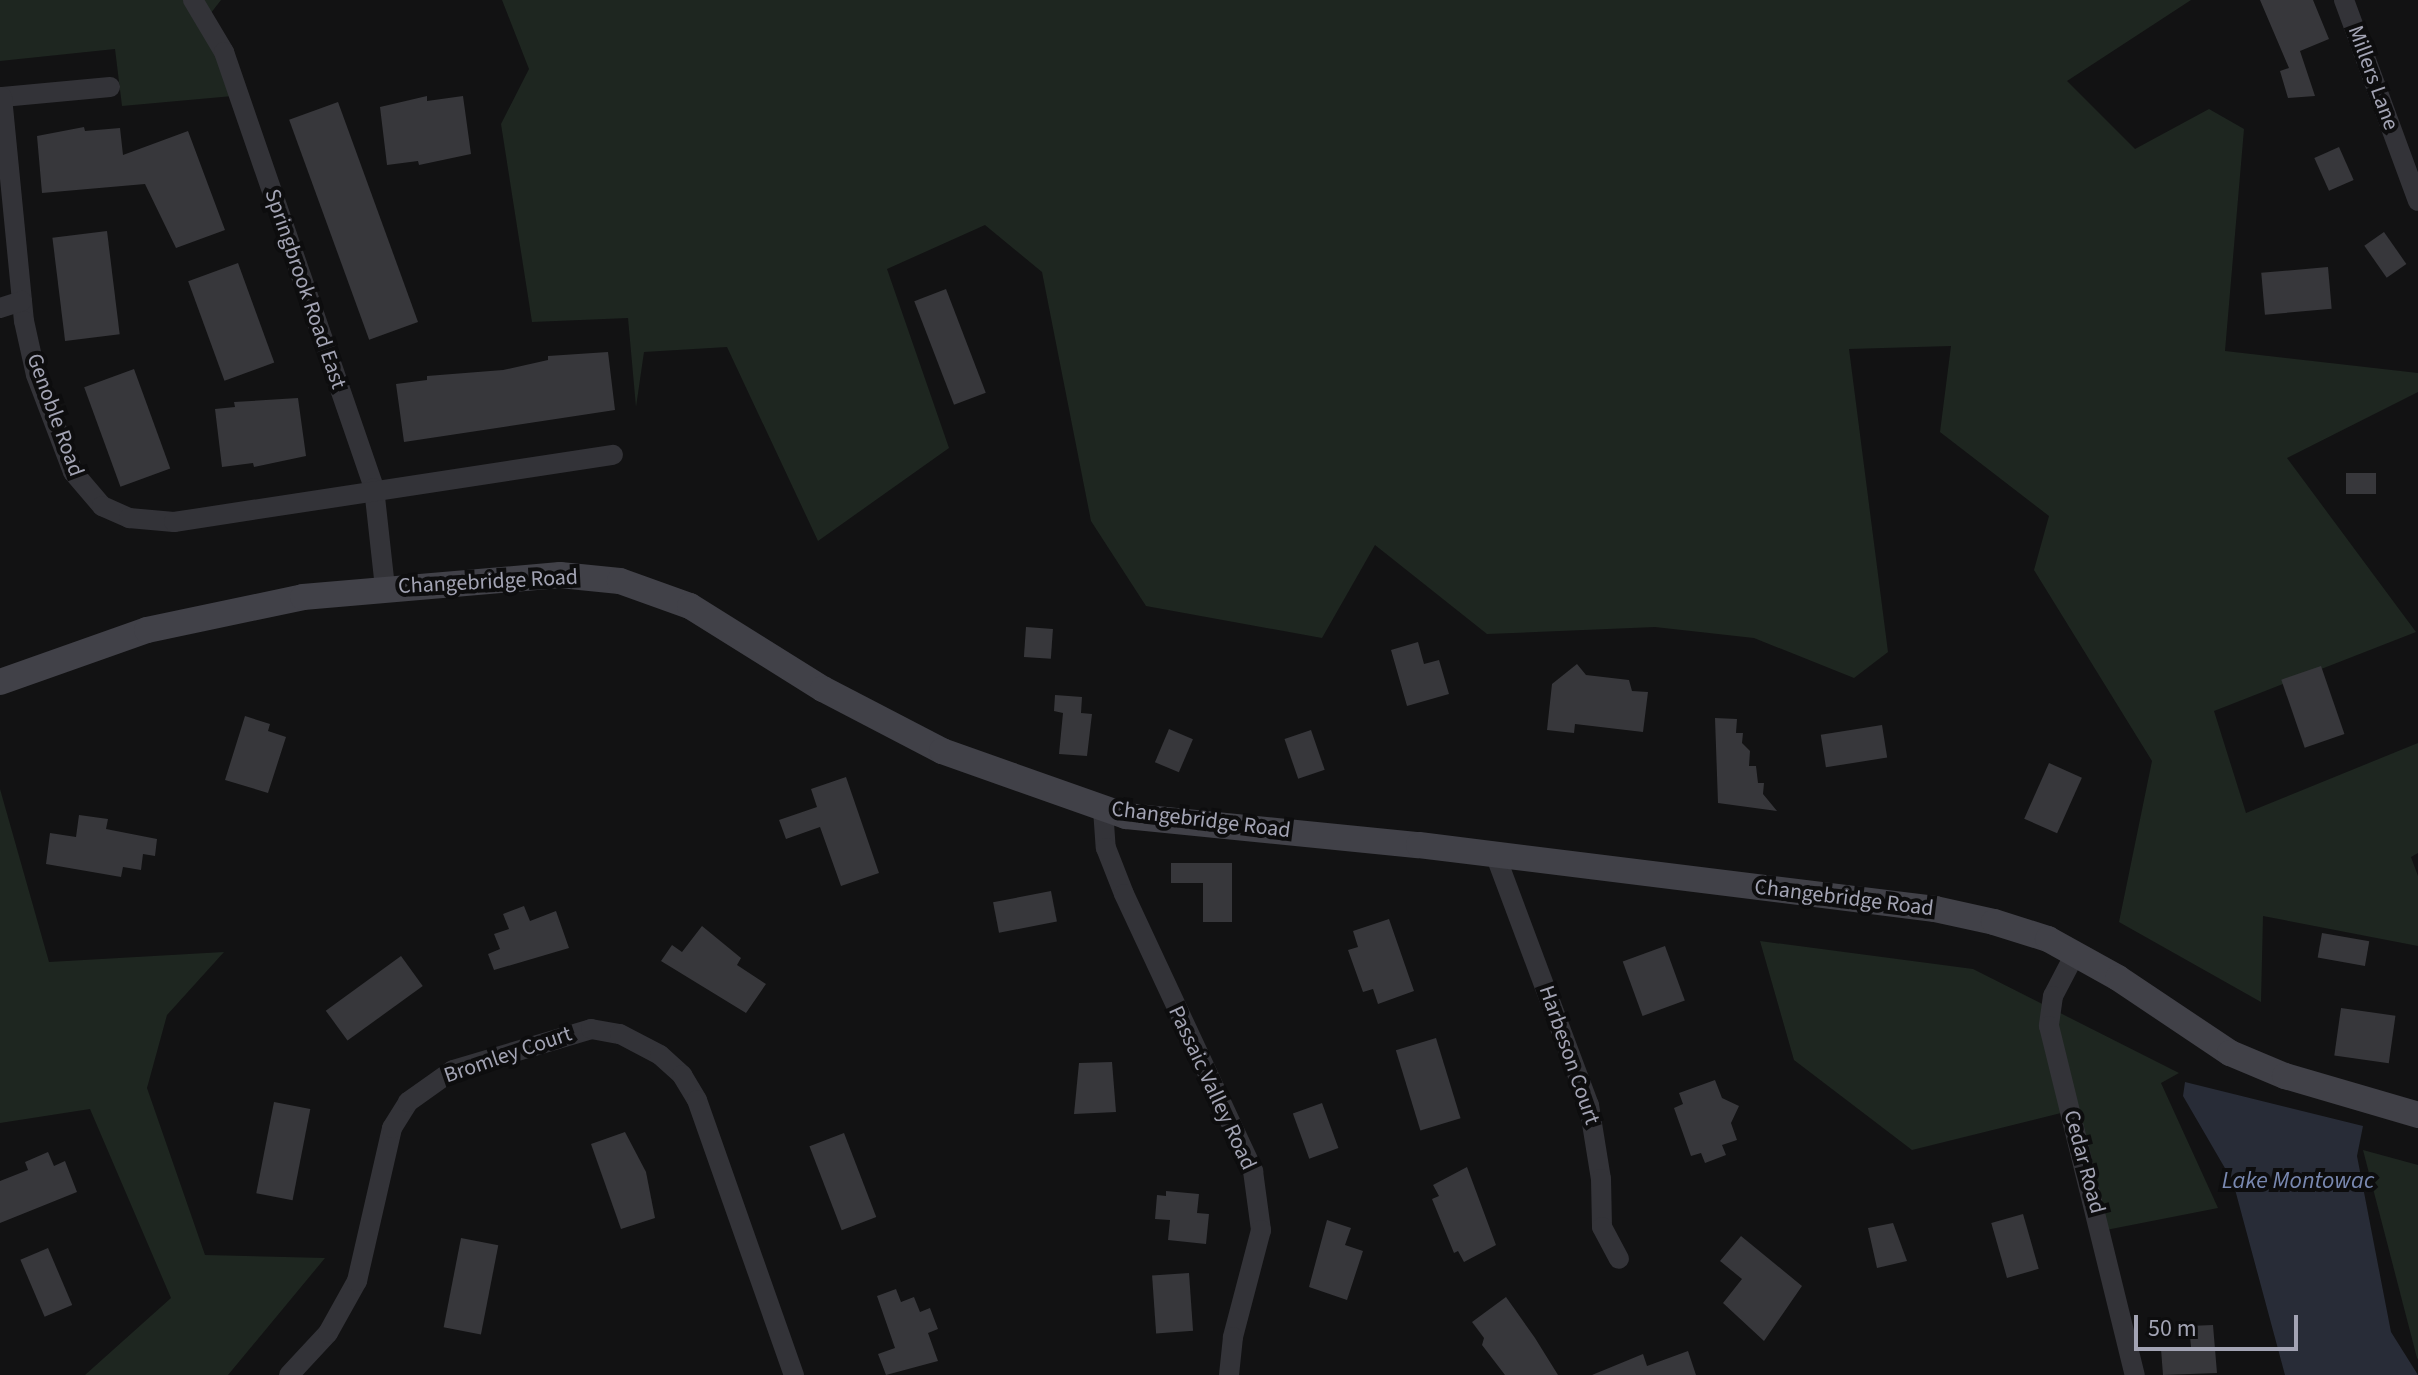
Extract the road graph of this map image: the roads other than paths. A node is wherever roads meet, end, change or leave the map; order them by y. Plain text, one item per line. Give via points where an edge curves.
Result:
1 (193, 0) edge
2 (2344, 0) edge
3 (110, 87) dead end
4 (2418, 201) edge
5 (22, 301) junction
6 (0, 308) edge
7 (613, 455) dead end
8 (374, 488) junction
9 (385, 588) junction
10 (0, 682) edge
11 (1103, 809) junction
12 (1495, 854) junction
13 (2075, 954) junction
14 (2418, 1115) edge
15 (1619, 1259) dead end
16 (289, 1375) edge
17 (794, 1375) edge
18 (1229, 1375) edge
19 (2135, 1375) edge

1 - 8 street, Springbrook Road East via 224,52
2 - 4 street, Millers Lane
3 - 5 street, Genoble Road via 2,97
5 - 6 street
5 - 8 street, Genoble Road via 36,375 73,472 90,496 115,513 174,522
7 - 8 street, Genoble Road
8 - 9 street, Springbrook Road East
9 - 10 main road, Changebridge Road via 219,611 147,630
9 - 11 main road, Changebridge Road via 560,575 649,589 690,606 888,726 998,773
11 - 12 main road, Changebridge Road via 1126,816
11 - 18 street, Passaic Valley Road via 1106,848 1124,894 1253,1171 1261,1230 1233,1337
12 - 13 main road, Changebridge Road via 1935,909 2011,927
12 - 15 street, Harbeson Court via 1589,1105 1601,1179 1602,1227
13 - 14 main road, Changebridge Road via 2230,1053 2300,1081
13 - 19 street, Cedar Road via 2053,996 2049,1026
16 - 17 street, Bromley Court via 328,1333 357,1281 392,1128 408,1102 453,1070 591,1029 620,1034 660,1055 682,1075 697,1100

